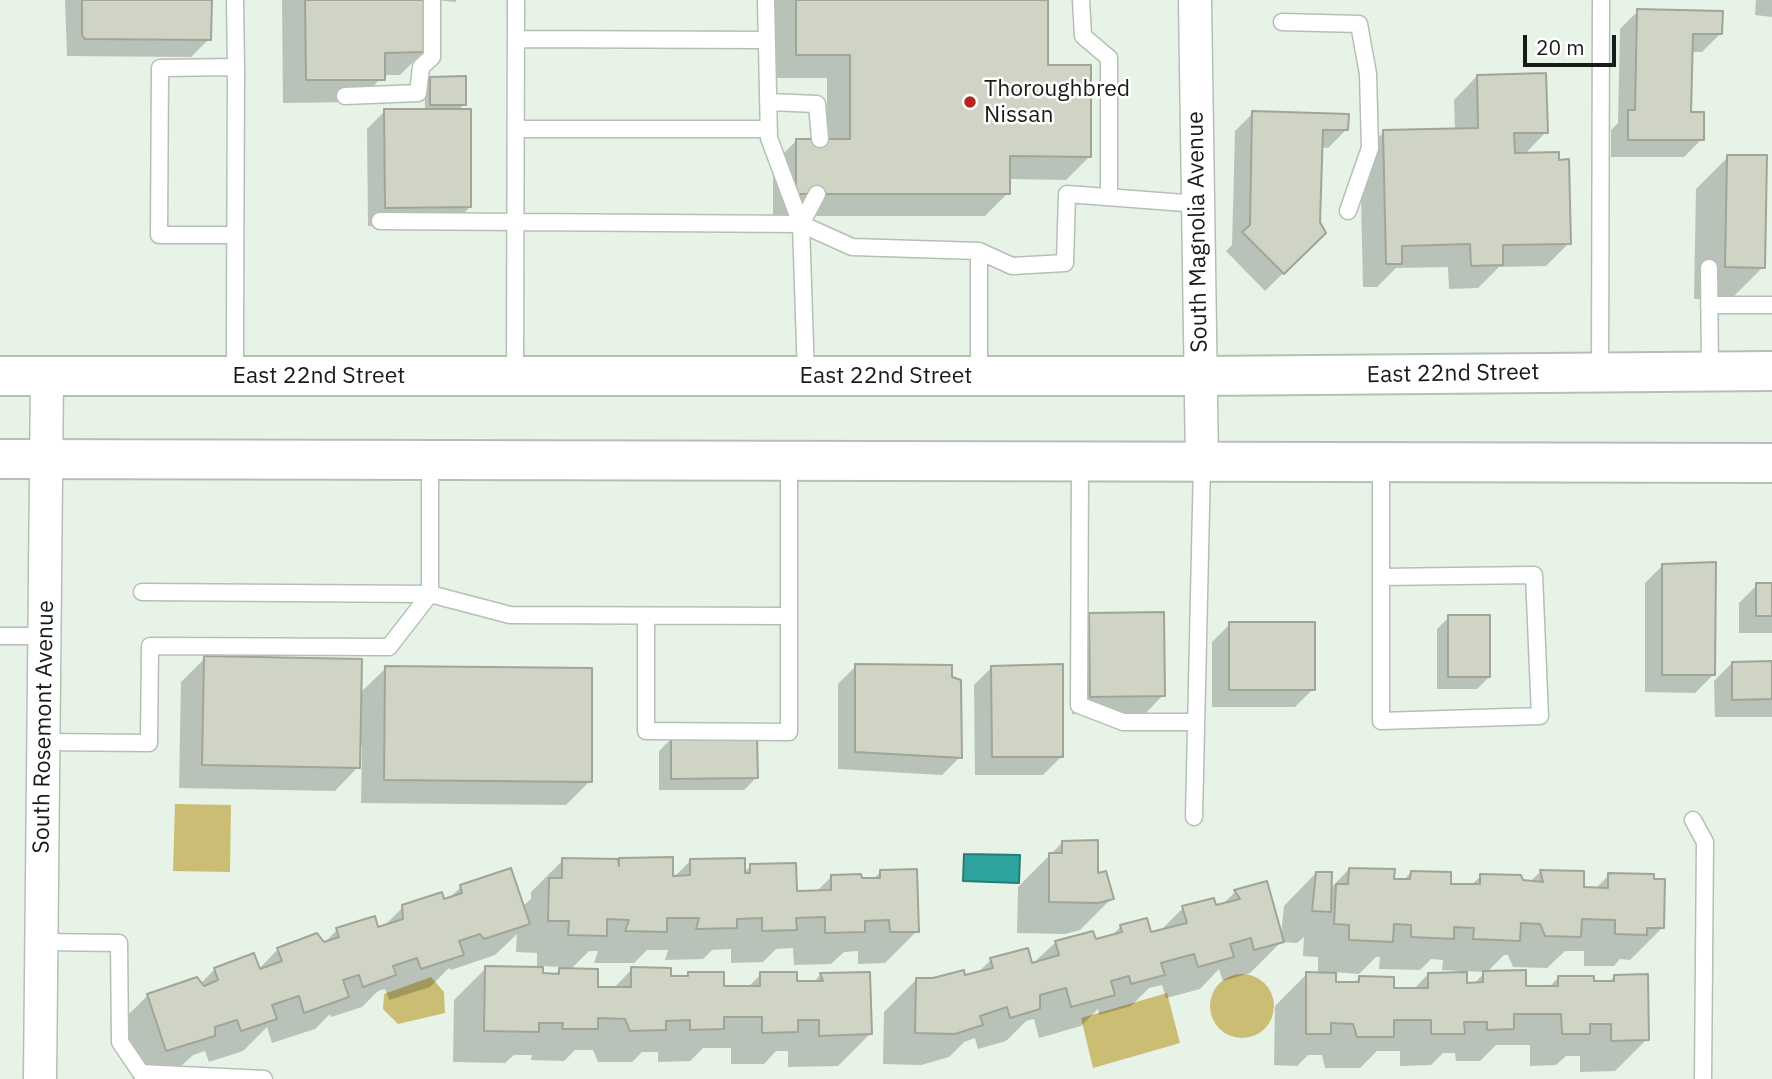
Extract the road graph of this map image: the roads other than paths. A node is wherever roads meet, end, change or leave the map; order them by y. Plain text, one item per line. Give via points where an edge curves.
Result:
1 (235, 0) edge
2 (432, 0) edge
3 (516, 0) edge
4 (766, 0) edge
5 (1082, 0) edge
6 (1195, 0) edge
7 (1601, 0) edge
8 (1282, 22) dead end
9 (516, 39) junction
10 (767, 40) junction
11 (236, 66) junction
12 (345, 96) dead end
13 (769, 102) junction
14 (516, 129) junction
15 (769, 129) junction
16 (820, 138) dead end
17 (817, 194) dead end
18 (1109, 196) junction
19 (1198, 204) junction
20 (1348, 211) dead end
21 (380, 221) dead end
22 (516, 221) junction
23 (801, 224) junction
24 (235, 235) junction
25 (979, 251) junction
26 (1710, 268) dead end
27 (1710, 305) junction
28 (1772, 305) edge
29 (1772, 371) edge
30 (1710, 372) junction
31 (1600, 373) junction
32 (0, 376) edge
33 (47, 376) junction
34 (234, 376) junction
35 (515, 376) junction
36 (806, 376) junction
37 (979, 376) junction
38 (1200, 376) junction
39 (0, 459) edge
40 (47, 459) junction
41 (430, 461) junction
42 (789, 463) junction
43 (1772, 463) edge
44 (1080, 464) junction
45 (1202, 464) junction
46 (1381, 464) junction
47 (1381, 577) junction
48 (142, 592) dead end
49 (430, 594) junction
50 (646, 616) junction
51 (787, 616) junction
52 (0, 636) edge
53 (45, 636) junction
54 (1196, 722) junction
55 (44, 742) junction
56 (1194, 817) dead end
57 (1693, 820) dead end
58 (41, 942) junction
59 (40, 1079) edge
60 (264, 1079) edge
61 (1703, 1079) edge

1 - 11 lane
2 - 12 lane via 432,57 422,67 418,93
3 - 9 lane
4 - 10 lane
5 - 18 lane via 1083,36 1109,58
6 - 19 street, South Magnolia Avenue
7 - 31 lane
8 - 20 lane via 1359,24 1368,74 1370,148
9 - 10 lane
9 - 14 lane
10 - 13 lane
11 - 24 lane
11 - 24 lane via 160,68 159,180 159,235
13 - 15 lane
13 - 16 lane via 817,104
14 - 15 lane
14 - 22 lane
15 - 23 lane
17 - 23 lane
18 - 19 lane
18 - 25 lane via 1067,194 1065,263 1012,265
19 - 38 street, South Magnolia Avenue
21 - 22 lane
22 - 23 lane
22 - 35 lane
23 - 25 lane via 852,247
23 - 36 lane
24 - 34 lane
25 - 37 lane
26 - 27 lane
27 - 28 lane
27 - 30 lane
29 - 30 main road, East 22nd Street
30 - 31 main road, East 22nd Street
31 - 38 main road, East 22nd Street
32 - 33 main road, East 22nd Street
33 - 34 main road, East 22nd Street
33 - 40 street, South Rosemont Avenue
34 - 35 main road, East 22nd Street
35 - 36 main road, East 22nd Street
36 - 37 main road, East 22nd Street
37 - 38 main road, East 22nd Street
38 - 45 street, South Magnolia Avenue
39 - 40 main road
40 - 41 main road
40 - 53 street, South Rosemont Avenue
41 - 42 main road
41 - 49 lane
42 - 44 main road
42 - 51 lane
43 - 46 main road
44 - 45 main road
44 - 54 lane via 1079,705 1123,722
45 - 46 main road
45 - 54 lane
46 - 47 lane
47 - 47 lane via 1381,721 1540,716 1534,575
48 - 49 lane
49 - 50 lane via 510,615
49 - 55 lane via 388,647 150,646 149,743
50 - 51 lane
50 - 51 lane via 646,731 789,732
52 - 53 lane
53 - 55 street, South Rosemont Avenue
54 - 56 lane
55 - 58 street, South Rosemont Avenue
57 - 61 lane via 1705,842
58 - 59 street, South Rosemont Avenue
58 - 60 lane via 119,943 120,1042 141,1073

